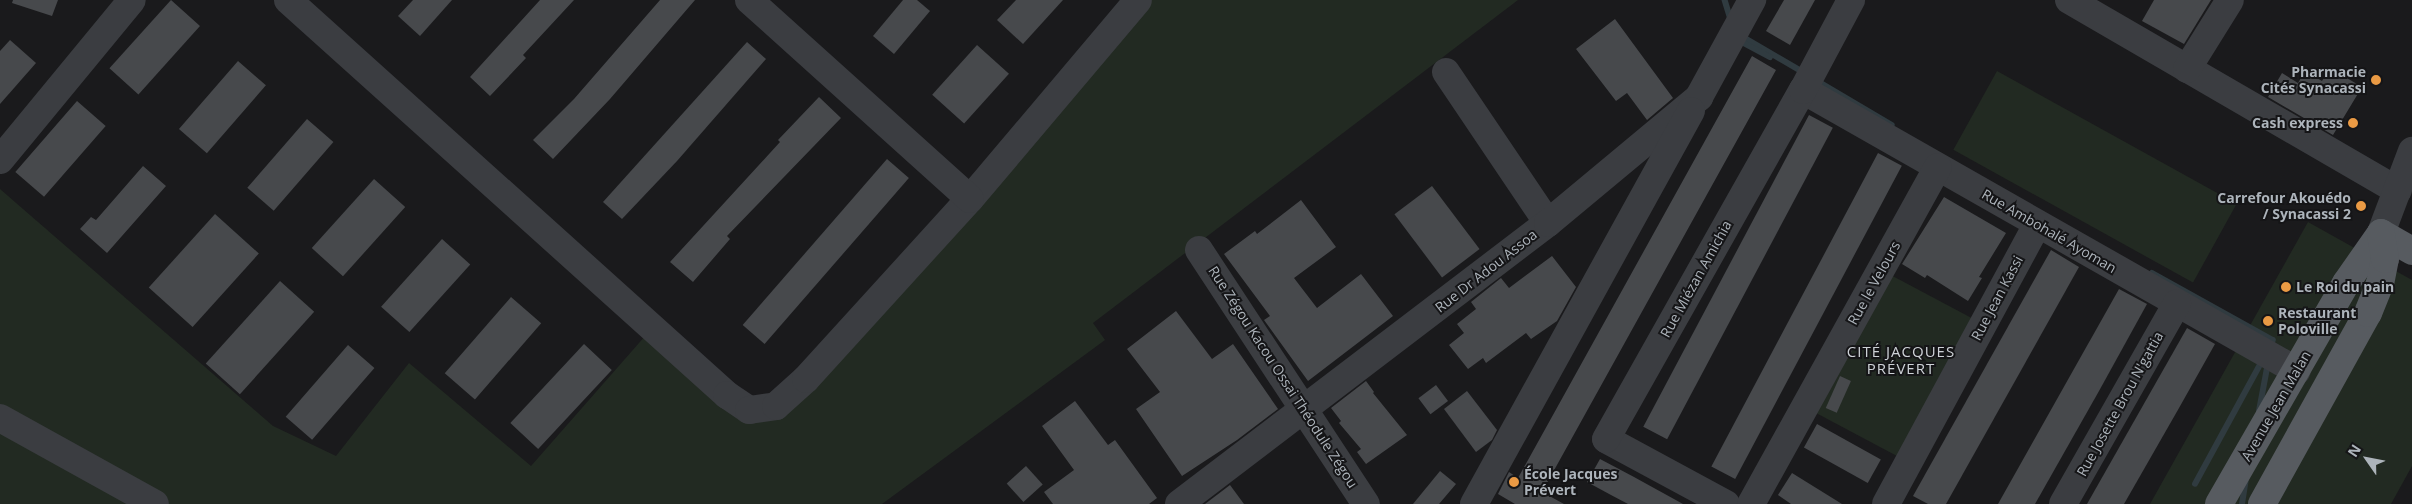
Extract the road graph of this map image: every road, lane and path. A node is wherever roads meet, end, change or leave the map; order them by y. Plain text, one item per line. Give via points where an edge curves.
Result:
1 (132, 0) edge
2 (288, 0) edge
3 (749, 0) edge
4 (1138, 0) edge
5 (1752, 0) edge
6 (1851, 0) edge
7 (2069, 0) edge
8 (2230, 0) edge
9 (2187, 69) junction
10 (1446, 72) dead end
11 (1803, 90) junction
12 (1699, 97) junction
13 (2412, 151) edge
14 (0, 160) edge
15 (1938, 167) junction
16 (2398, 191) junction
17 (970, 199) junction
18 (1548, 223) junction
19 (2037, 225) junction
20 (2381, 233) junction
21 (1199, 250) dead end
22 (2412, 251) edge
23 (2177, 303) junction
24 (2296, 370) junction
25 (1304, 409) junction
26 (0, 418) edge
27 (155, 504) edge
28 (1179, 504) edge
29 (1366, 504) edge
30 (1474, 504) edge
31 (1726, 504) edge
32 (1751, 504) edge
33 (1886, 504) edge
34 (2063, 504) edge
35 (2219, 504) edge
36 (2262, 504) edge

1 - 14 street
2 - 17 street via 728,395 749,410 776,406 806,379
3 - 17 street
4 - 17 street
5 - 12 street, Rue Dr Adou Assoa
6 - 11 street, Rue Miézan Amichia
7 - 9 street
8 - 9 street
9 - 16 street
10 - 18 street
11 - 15 street, Rue Ambohalé Ayoman
11 - 31 street, Rue Miézan Amichia via 1606,439
12 - 18 street, Rue Dr Adou Assoa
12 - 30 street
13 - 16 street
15 - 19 street, Rue Ambohalé Ayoman
15 - 32 street, Rue le Velours
16 - 20 street
18 - 25 street, Rue Dr Adou Assoa
19 - 23 street, Rue Ambohalé Ayoman
19 - 33 street, Rue Jean Kassi
20 - 22 main road
20 - 24 main road, Avenue Jean Malan via 2346,283
20 - 36 main road via 2385,259 2380,284 2368,313
21 - 25 street, Rue Zégou Kacou Ossai Théodule Zégou
23 - 24 street, Rue Ambohalé Ayoman
23 - 34 street, Rue Josette Brou N'gattia
24 - 35 main road, Avenue Jean Malan
25 - 28 street, Rue Dr Adou Assoa
25 - 29 street, Rue Zégou Kacou Ossai Théodule Zégou
26 - 27 street

